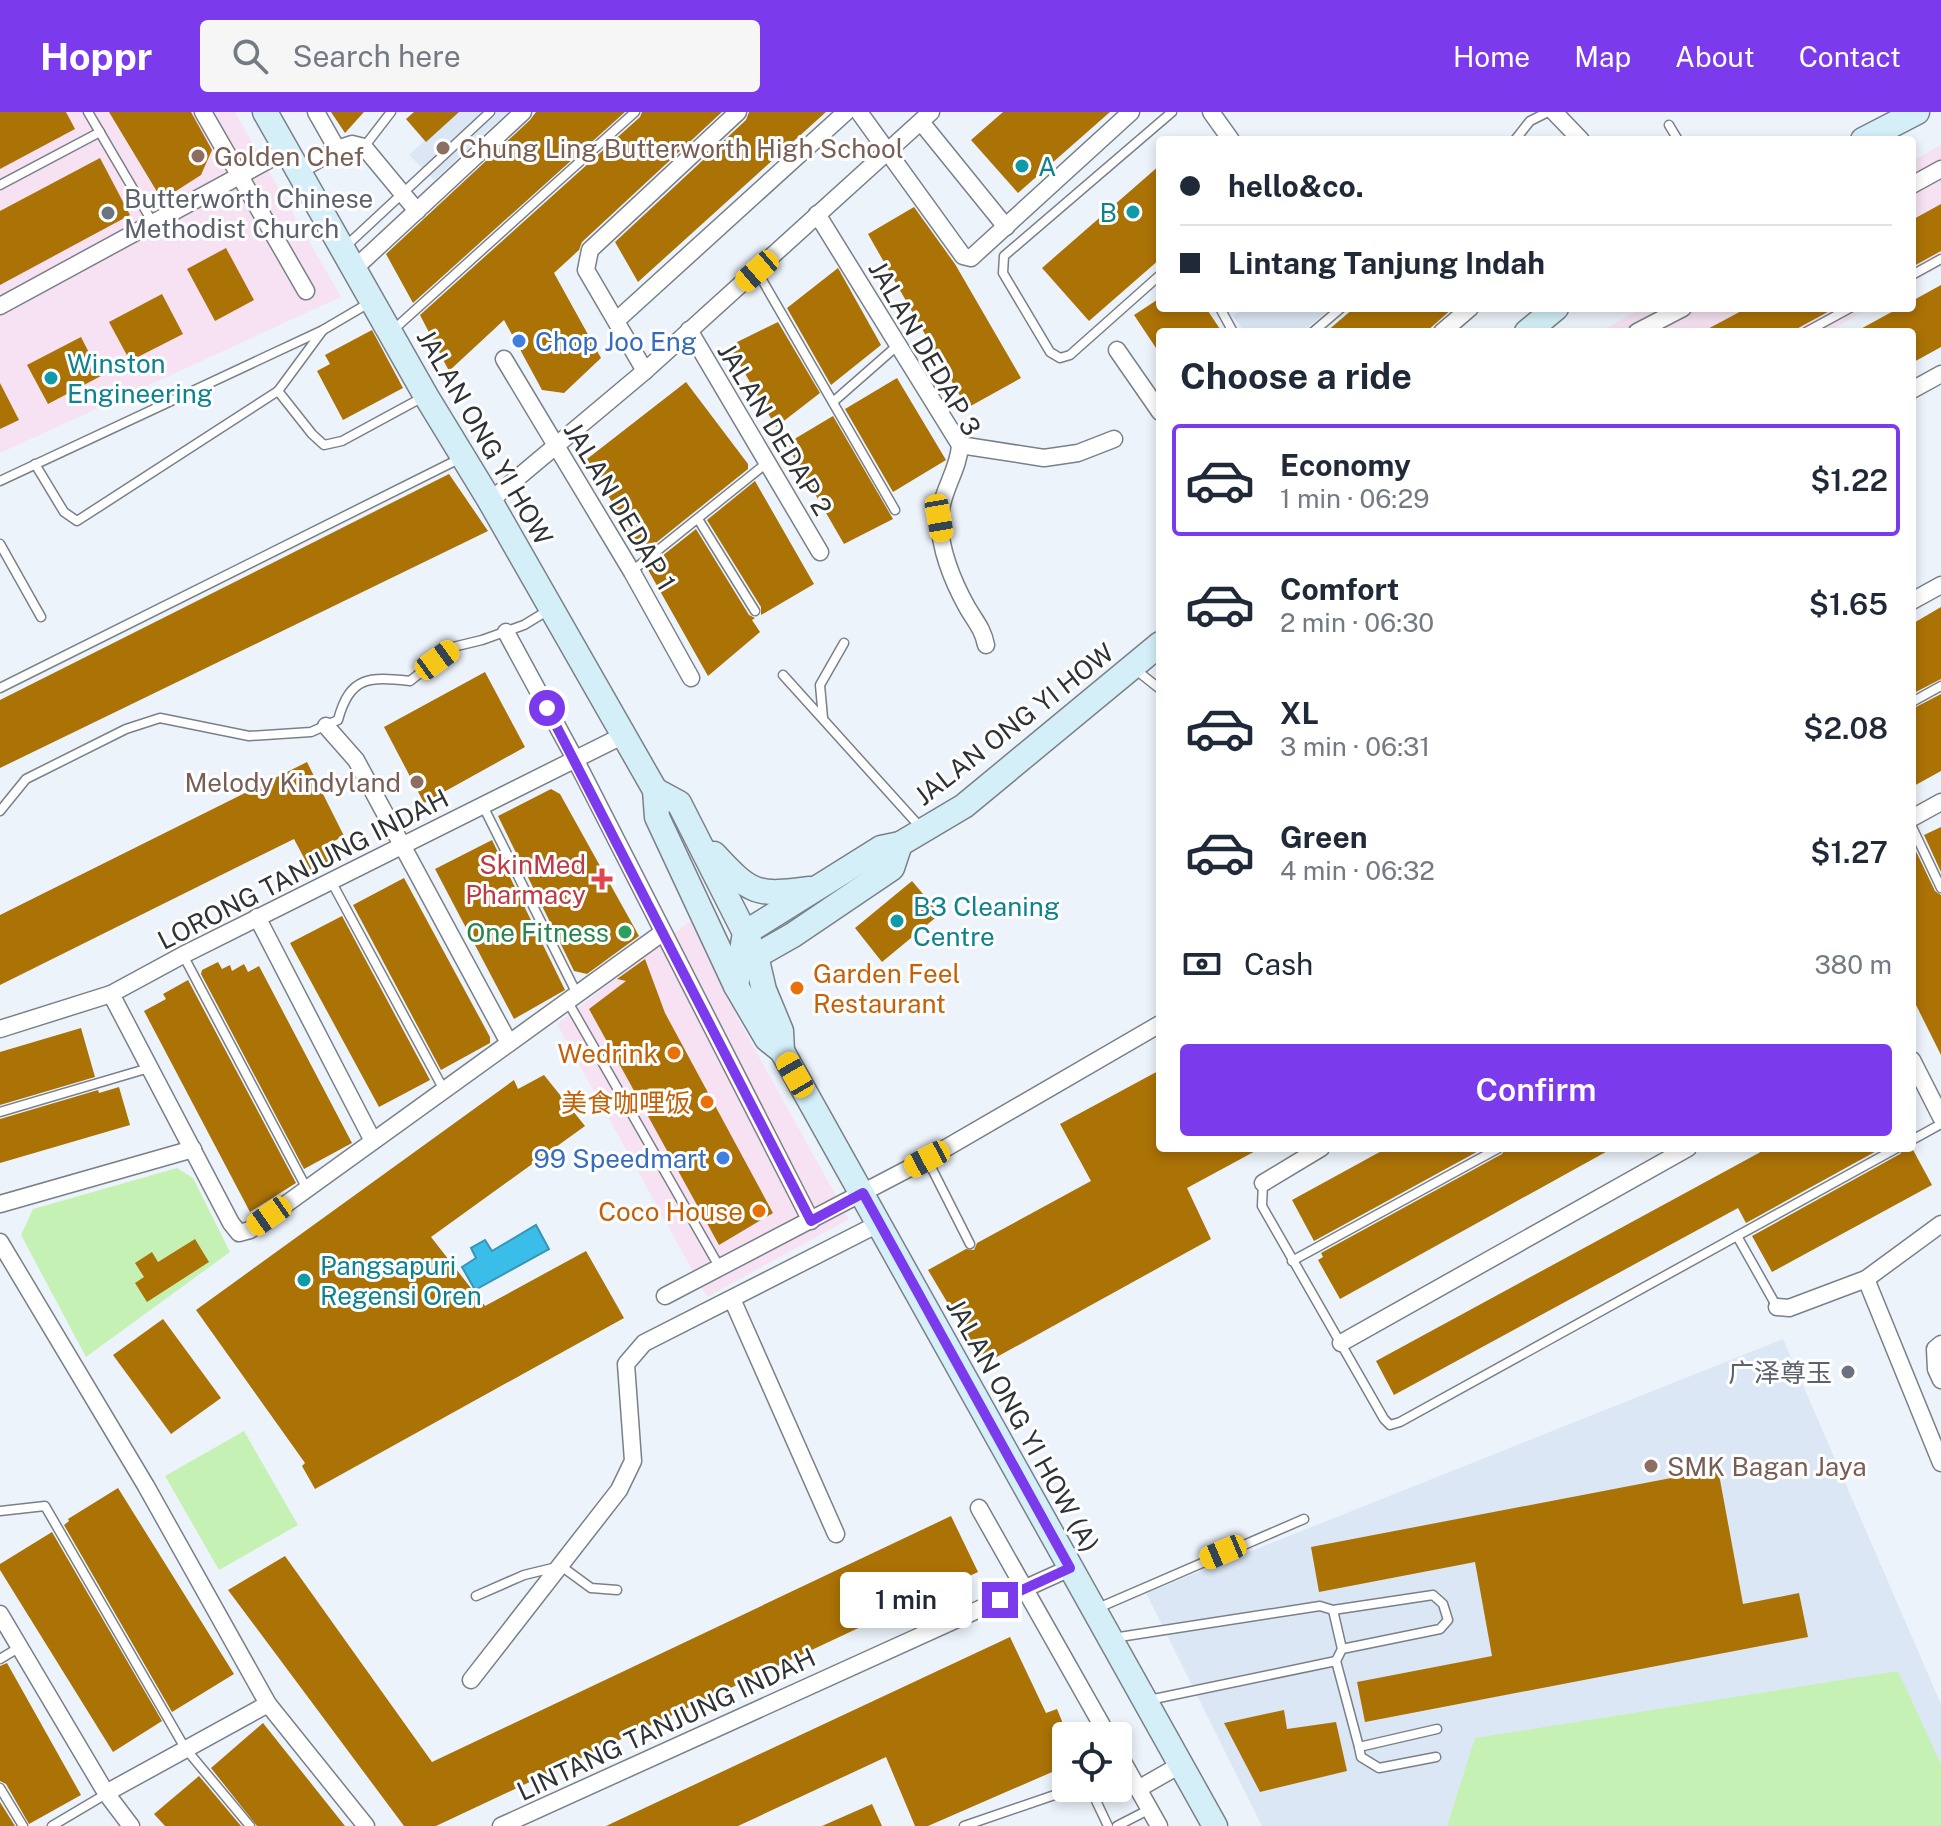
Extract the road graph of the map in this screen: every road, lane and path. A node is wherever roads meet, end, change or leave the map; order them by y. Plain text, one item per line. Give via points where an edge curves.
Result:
1 (88, 112) edge
2 (203, 112) edge
3 (265, 112) edge
4 (316, 112) edge
5 (391, 112) edge
6 (490, 112) edge
7 (523, 112) edge
8 (635, 112) edge
9 (738, 112) edge
10 (846, 112) edge
11 (859, 112) edge
12 (1131, 112) edge
13 (1172, 112) edge
14 (1211, 112) edge
15 (1551, 112) edge
16 (1917, 112) edge
17 (926, 117) edge
18 (1669, 125) dead end
19 (100, 132) junction
20 (1228, 136) edge
21 (1518, 136) edge
22 (1577, 136) edge
23 (1676, 136) edge
24 (1871, 136) edge
25 (364, 147) junction
26 (337, 149) junction
27 (887, 151) junction
28 (293, 160) junction
29 (1941, 169) edge
30 (240, 175) junction
31 (1916, 183) edge
32 (0, 185) edge
33 (404, 195) junction
34 (417, 211) junction
35 (817, 214) junction
36 (153, 223) junction
37 (1006, 227) junction
38 (348, 259) junction
39 (1941, 259) edge
40 (757, 271) junction
41 (1916, 273) edge
42 (1156, 279) edge
43 (306, 291) dead end
44 (373, 300) junction
45 (0, 306) edge
46 (1336, 312) edge
47 (1465, 312) edge
48 (1550, 312) edge
49 (1675, 312) edge
50 (1843, 312) edge
51 (617, 320) junction
52 (1318, 328) edge
53 (1447, 328) edge
54 (1532, 328) edge
55 (1645, 328) edge
56 (1813, 328) edge
57 (323, 330) junction
58 (689, 330) junction
59 (391, 332) junction
60 (899, 344) junction
61 (1117, 350) dead end
62 (504, 359) dead end
63 (645, 371) junction
64 (1941, 374) edge
65 (1916, 388) edge
66 (278, 391) junction
67 (426, 396) junction
68 (833, 402) junction
69 (1156, 406) edge
70 (1114, 439) dead end
71 (960, 445) junction
72 (557, 446) junction
73 (463, 458) junction
74 (768, 462) junction
75 (35, 464) junction
76 (0, 481) edge
77 (490, 501) junction
78 (895, 510) dead end
79 (698, 519) junction
80 (0, 544) edge
81 (820, 552) dead end
82 (632, 572) junction
83 (1941, 585) edge
84 (1916, 599) edge
85 (551, 608) junction
86 (755, 611) dead end
87 (41, 617) dead end
88 (506, 632) junction
89 (844, 643) dead end
90 (986, 645) dead end
91 (1156, 647) edge
92 (1132, 667) junction
93 (783, 675) dead end
94 (691, 678) dead end
95 (1156, 686) edge
96 (1941, 686) edge
97 (0, 688) edge
98 (1916, 700) edge
99 (823, 719) junction
100 (326, 726) junction
101 (622, 736) junction
102 (575, 759) junction
103 (655, 790) junction
104 (1941, 802) edge
105 (483, 806) junction
106 (0, 811) edge
107 (1916, 816) edge
108 (924, 831) junction
109 (696, 835) junction
110 (1916, 835) edge
111 (900, 844) junction
112 (402, 845) junction
113 (330, 881) junction
114 (819, 888) junction
115 (1941, 888) edge
116 (698, 902) junction
117 (257, 917) junction
118 (662, 933) junction
119 (793, 935) junction
120 (748, 946) junction
121 (183, 955) junction
122 (736, 986) junction
123 (764, 990) junction
124 (111, 994) junction
125 (572, 998) junction
126 (1156, 1026) edge
127 (0, 1029) edge
128 (509, 1043) junction
129 (782, 1051) junction
130 (149, 1067) junction
131 (1916, 1068) edge
132 (444, 1090) junction
133 (0, 1112) edge
134 (1941, 1117) edge
135 (1941, 1124) edge
136 (1916, 1138) edge
137 (373, 1141) junction
138 (193, 1149) junction
139 (1314, 1152) edge
140 (1492, 1152) edge
141 (1681, 1152) edge
142 (1890, 1152) edge
143 (927, 1159) junction
144 (1263, 1183) joint
145 (307, 1189) junction
146 (863, 1193) junction
147 (0, 1204) edge
148 (811, 1221) junction
149 (880, 1223) junction
150 (1941, 1224) edge
151 (1737, 1236) junction
152 (0, 1242) edge
153 (970, 1244) dead end
154 (1292, 1261) junction
155 (720, 1268) junction
156 (1866, 1279) junction
157 (665, 1296) dead end
158 (732, 1299) junction
159 (1777, 1307) joint
160 (1341, 1343) junction
161 (1938, 1346) edge
162 (1941, 1380) edge
163 (1941, 1463) edge
164 (979, 1508) dead end
165 (0, 1511) edge
166 (1304, 1519) dead end
167 (836, 1534) dead end
168 (561, 1566) junction
169 (1070, 1568) junction
170 (1025, 1589) junction
171 (617, 1590) dead end
172 (476, 1596) dead end
173 (1093, 1610) junction
174 (1333, 1610) junction
175 (0, 1614) edge
176 (1109, 1638) junction
177 (20, 1646) junction
178 (1342, 1649) junction
179 (0, 1659) edge
180 (1336, 1661) junction
181 (471, 1680) dead end
182 (1144, 1701) junction
183 (268, 1704) junction
184 (1100, 1722) edge
185 (1437, 1729) dead end
186 (1359, 1747) junction
187 (185, 1748) junction
188 (1436, 1757) dead end
189 (1180, 1765) junction
190 (1132, 1780) edge
191 (0, 1788) edge
192 (1138, 1789) junction
193 (106, 1793) junction
194 (1052, 1796) edge
195 (1097, 1802) edge
196 (1150, 1809) junction
197 (23, 1826) edge
198 (52, 1826) edge
199 (131, 1826) edge
200 (250, 1826) edge
201 (366, 1826) edge
202 (501, 1826) edge
203 (964, 1826) edge
204 (1108, 1826) edge
205 (1117, 1826) edge
206 (1159, 1826) edge
207 (1215, 1826) edge

1 - 19 lane
2 - 30 street
3 - 28 main road, JALAN ONG YI HOW
4 - 26 street
5 - 25 lane
6 - 33 lane
7 - 34 street
8 - 59 lane
9 - 51 street via 590,250 586,270
10 - 51 street
11 - 27 street
12 - 37 street
13 - 42 lane via 1004,256 1003,273 1050,352 1060,358 1070,355
14 - 20 street
15 - 21 lane via 1530,121
15 - 22 street
16 - 24 main road
17 - 27 street
17 - 37 street
18 - 23 lane
19 - 32 lane
19 - 36 lane
25 - 26 street
25 - 33 street
26 - 28 street
27 - 35 street
27 - 37 street via 963,256 971,258
28 - 30 street
28 - 38 main road, JALAN ONG YI HOW
29 - 31 street
30 - 36 street
30 - 43 street
33 - 34 street
33 - 38 lane
34 - 38 street
35 - 40 street
35 - 60 street, JALAN DEDAP 3
36 - 45 street
38 - 44 main road, JALAN ONG YI HOW
39 - 41 lane
40 - 58 street
40 - 68 lane
44 - 57 lane
44 - 59 main road, JALAN ONG YI HOW
46 - 52 lane
47 - 53 street
48 - 54 main road
49 - 55 street
50 - 56 lane
51 - 63 street
57 - 66 lane
57 - 75 lane
58 - 63 street
58 - 74 street, JALAN DEDAP 2
59 - 67 main road, JALAN ONG YI HOW
60 - 68 lane
60 - 71 street, JALAN DEDAP 3
61 - 69 street
62 - 72 street, JALAN DEDAP 1
63 - 72 street
64 - 65 street
66 - 67 lane via 324,445 342,441
66 - 75 lane via 77,521 64,512
67 - 73 main road, JALAN ONG YI HOW
68 - 78 lane
70 - 71 street via 1078,453 1044,458
71 - 90 street, JALAN DEDAP 3 via 939,518 950,570 984,630
72 - 77 street
72 - 82 street, JALAN DEDAP 1
73 - 77 main road, JALAN ONG YI HOW
73 - 97 lane
74 - 79 lane
74 - 81 street, JALAN DEDAP 2
75 - 76 lane
77 - 85 main road, JALAN ONG YI HOW
79 - 82 lane
79 - 86 lane
80 - 87 lane
82 - 94 street, JALAN DEDAP 1
83 - 84 street
85 - 88 lane
85 - 101 main road, JALAN ONG YI HOW
88 - 100 lane via 453,647 410,681 372,677 359,684 342,705 338,720
88 - 102 street
89 - 99 lane via 820,685
91 - 92 main road, JALAN ONG YI HOW
92 - 95 lane
92 - 108 main road, JALAN ONG YI HOW via 964,806
93 - 99 lane
96 - 98 lane
99 - 108 lane
100 - 106 lane via 311,732 249,736 160,718 126,729 26,779
100 - 112 street via 356,760
101 - 102 street, LORONG TANJUNG INDAH
101 - 103 main road, JALAN ONG YI HOW
102 - 105 street, LORONG TANJUNG INDAH
102 - 118 street
103 - 109 main road, JALAN ONG YI HOW via 679,803
103 - 116 main road, JALAN ONG YI HOW via 657,817
104 - 107 street
105 - 112 street, LORONG TANJUNG INDAH
105 - 125 lane
108 - 111 main road, JALAN ONG YI HOW
109 - 114 main road via 741,883 756,890 772,894
109 - 120 main road, JALAN ONG YI HOW
110 - 115 lane
111 - 114 main road, JALAN ONG YI HOW via 881,848
111 - 119 main road, JALAN ONG YI HOW via 892,868
112 - 113 street, LORONG TANJUNG INDAH
112 - 128 street
113 - 117 street, LORONG TANJUNG INDAH
113 - 132 lane
114 - 120 main road, JALAN ONG YI HOW
116 - 120 main road via 726,935
116 - 122 main road, JALAN ONG YI HOW
117 - 121 street, LORONG TANJUNG INDAH
117 - 137 street
118 - 125 street
118 - 148 street
119 - 120 main road, JALAN ONG YI HOW
119 - 123 main road
120 - 122 main road
120 - 123 main road, JALAN ONG YI HOW (A)
121 - 124 street, LORONG TANJUNG INDAH
121 - 145 lane
122 - 129 main road, JALAN ONG YI HOW (A) via 767,1039
123 - 129 main road, JALAN ONG YI HOW (A) via 781,1031
124 - 127 street, LORONG TANJUNG INDAH
124 - 130 street
125 - 128 street
125 - 155 lane
126 - 143 street
128 - 132 street
129 - 146 main road, JALAN ONG YI HOW (A)
130 - 133 lane
130 - 138 street
131 - 134 street
132 - 137 street
135 - 136 lane
137 - 145 street
138 - 145 street via 239,1233
138 - 147 street
139 - 144 street
140 - 154 lane
141 - 160 street
142 - 151 lane
143 - 146 street
143 - 153 lane
144 - 154 lane via 1262,1206
146 - 148 street
146 - 149 main road, JALAN ONG YI HOW (A)
148 - 155 street
149 - 158 street
149 - 169 main road, JALAN ONG YI HOW (A)
150 - 156 street
151 - 159 lane
151 - 160 lane via 1390,1425
152 - 183 street
154 - 160 lane
155 - 157 street
156 - 159 street via 1789,1308
156 - 163 street
158 - 167 street
158 - 168 street via 644,1343 626,1364 633,1461 619,1490
161 - 162 street via 1936,1369
164 - 170 street
165 - 187 lane via 45,1506
166 - 173 lane
168 - 171 lane via 591,1588
168 - 172 lane
168 - 181 street
169 - 170 street, LINTANG TANJUNG INDAH
169 - 173 main road, JALAN ONG YI HOW (A)
170 - 184 street
170 - 202 street, LINTANG TANJUNG INDAH
173 - 176 main road, JALAN ONG YI HOW (A)
174 - 176 lane via 1320,1606
174 - 178 lane
174 - 178 lane via 1433,1595 1448,1620 1440,1629
175 - 177 street
176 - 182 main road, JALAN ONG YI HOW (A)
177 - 179 lane
177 - 193 street
178 - 180 lane
180 - 182 lane
180 - 186 lane
182 - 189 main road, JALAN ONG YI HOW (A)
183 - 187 street
183 - 201 street
185 - 186 lane
186 - 188 lane via 1361,1757 1379,1768
187 - 193 street
187 - 200 lane
189 - 192 street
189 - 207 main road, JALAN ONG YI HOW (A)
190 - 192 street
191 - 197 lane
192 - 196 street
193 - 198 lane
193 - 199 street
194 - 203 lane
195 - 204 lane
196 - 205 lane
196 - 206 street

